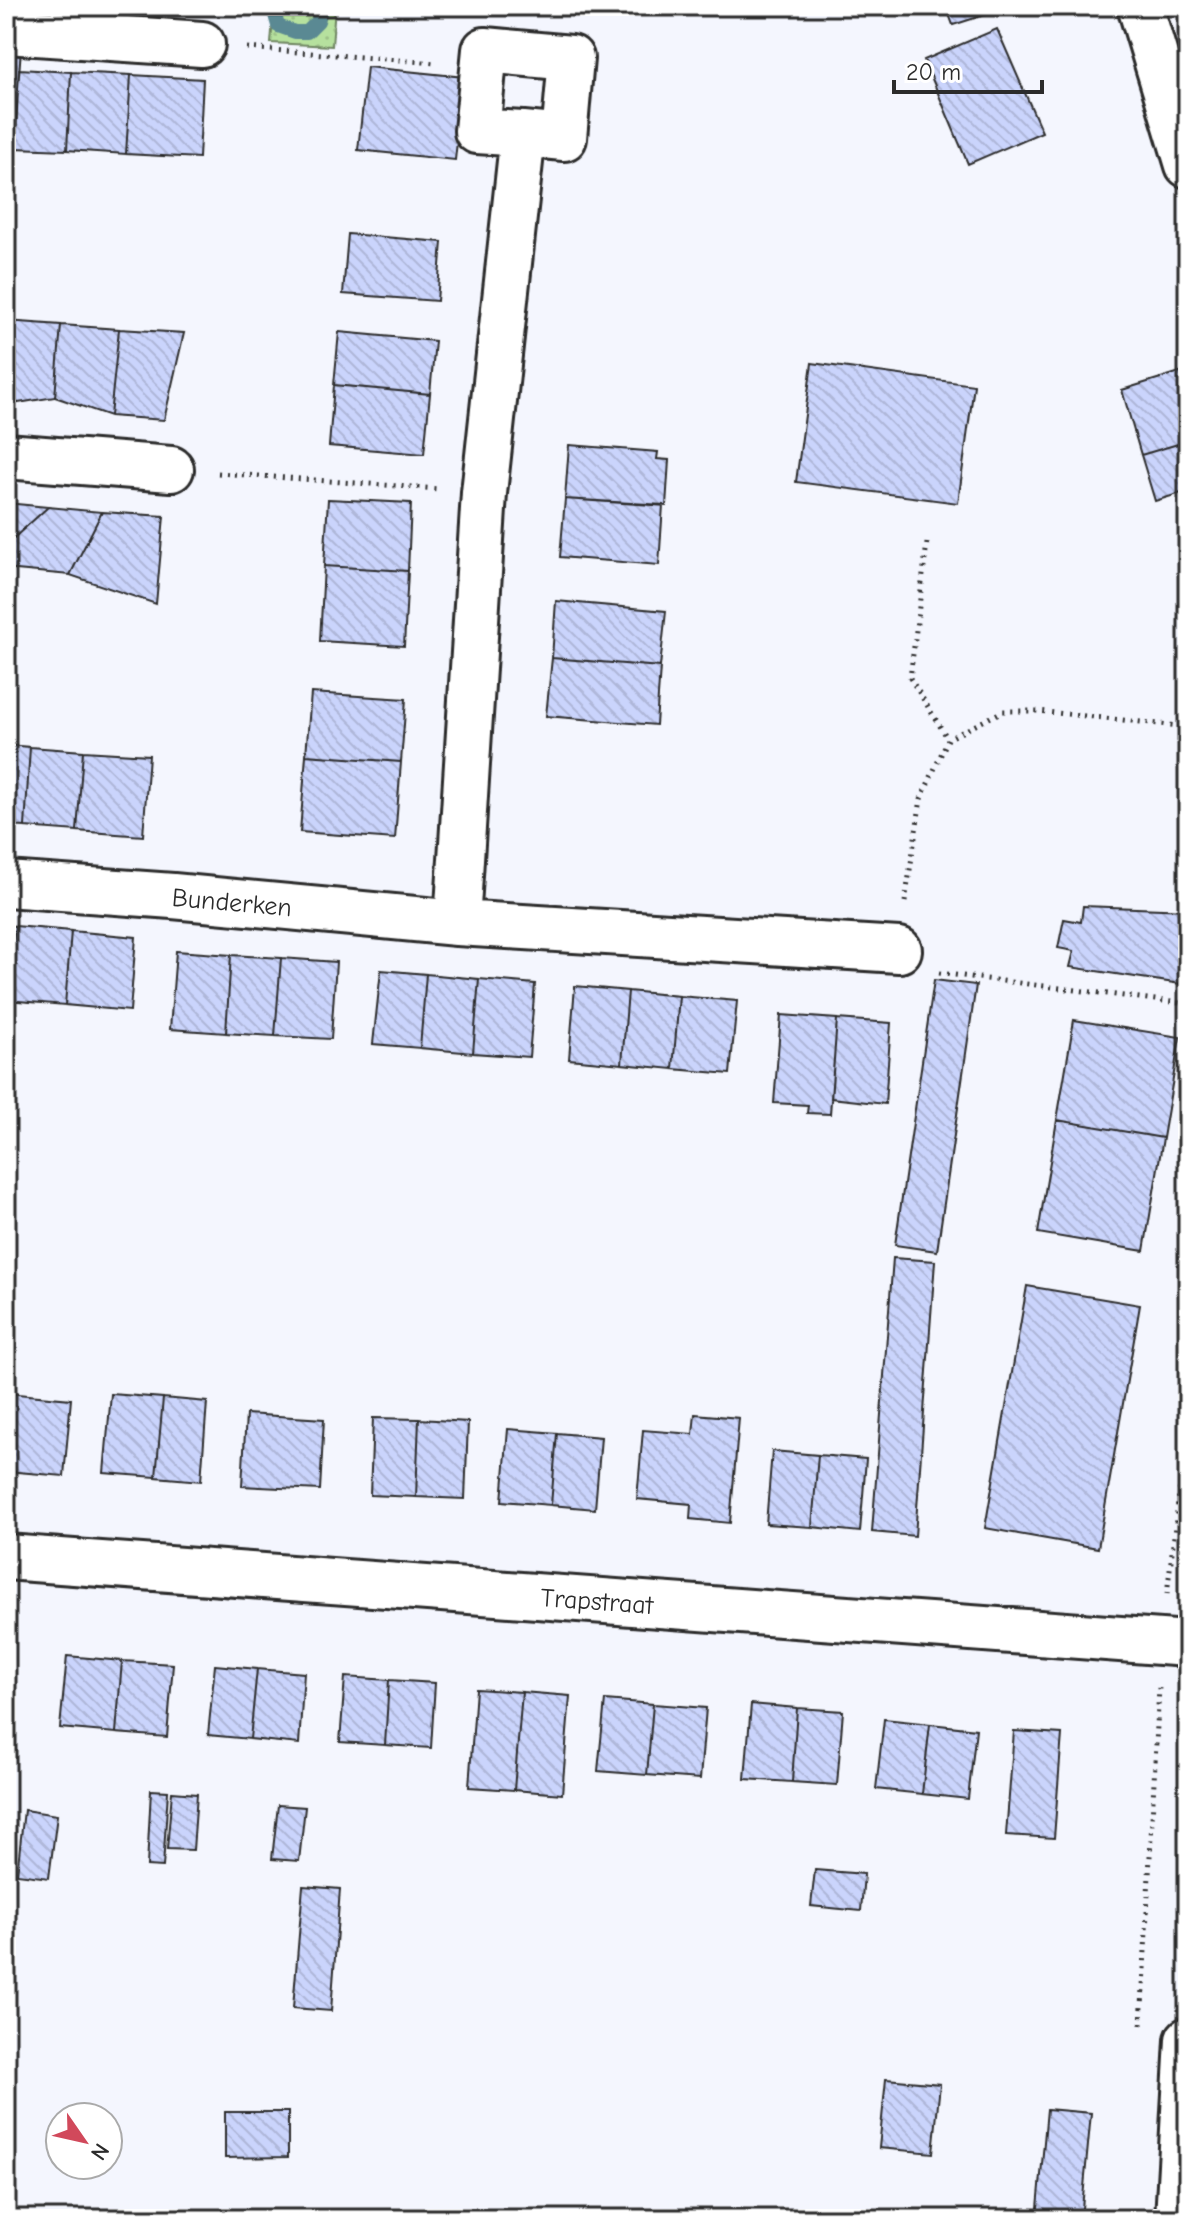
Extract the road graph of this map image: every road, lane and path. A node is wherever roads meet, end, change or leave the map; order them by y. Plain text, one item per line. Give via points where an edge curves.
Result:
1 (1140, 6) edge
2 (6, 31) edge
3 (202, 44) joint
4 (482, 67) junction
5 (523, 134) junction
6 (1188, 165) edge
7 (6, 456) edge
8 (171, 469) joint
9 (484, 493) junction
10 (927, 543) dead end
11 (1188, 727) edge
12 (948, 739) junction
13 (6, 884) edge
14 (457, 923) junction
15 (899, 950) junction
16 (1188, 1004) edge
17 (1188, 1420) edge
18 (6, 1557) edge
19 (1175, 1643) edge
20 (1140, 2032) dead end
21 (1188, 2040) edge
22 (1178, 2219) edge

1 - 6 street
2 - 3 street
3 - 4 path
4 - 5 street via 477,131
4 - 5 street via 485,50 571,58 564,138
5 - 9 street
7 - 8 street
8 - 9 path
9 - 14 street
10 - 12 path via 910,678
11 - 12 path via 1003,711
12 - 15 path via 921,799
13 - 14 street, Bunderken
14 - 15 street, Bunderken
15 - 16 path via 942,974
17 - 19 path
18 - 19 street, Trapstraat
19 - 20 path
21 - 22 street

